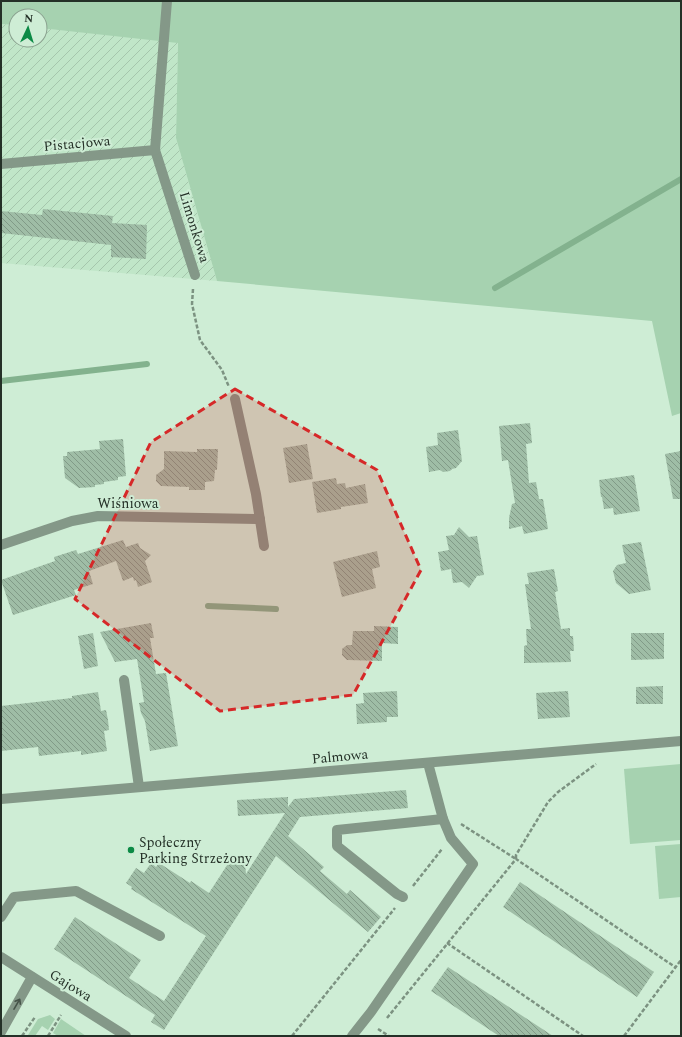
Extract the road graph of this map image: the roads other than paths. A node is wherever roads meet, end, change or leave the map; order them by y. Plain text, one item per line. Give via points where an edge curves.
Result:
1 (167, 1) edge
2 (155, 150) junction
3 (1, 164) edge
4 (195, 275) road end
5 (235, 399) road end
6 (260, 519) junction
7 (1, 545) edge
8 (264, 546) dead end
9 (124, 680) dead end
10 (681, 741) edge
11 (428, 763) junction
12 (139, 787) junction
13 (1, 798) edge
14 (442, 815) junction
15 (404, 897) road end
16 (1, 917) edge
17 (160, 936) dead end
18 (1, 957) edge
19 (32, 977) junction
20 (1, 1032) edge
21 (126, 1036) edge
22 (352, 1036) edge

1 - 2 street, Limonkowa
2 - 3 street, Pistacjowa
2 - 4 street, Limonkowa
5 - 6 street
6 - 7 street, Wiśniowa via 98,516 72,521
6 - 8 street
9 - 12 street
10 - 11 street, Palmowa
11 - 12 street, Palmowa
11 - 14 street
12 - 13 street, Palmowa
14 - 15 street via 337,830 337,846
14 - 22 street via 451,838 473,864
16 - 17 street via 14,897 76,891
18 - 19 street, Gajowa
20 -> 19 street
19 - 21 street, Gajowa

